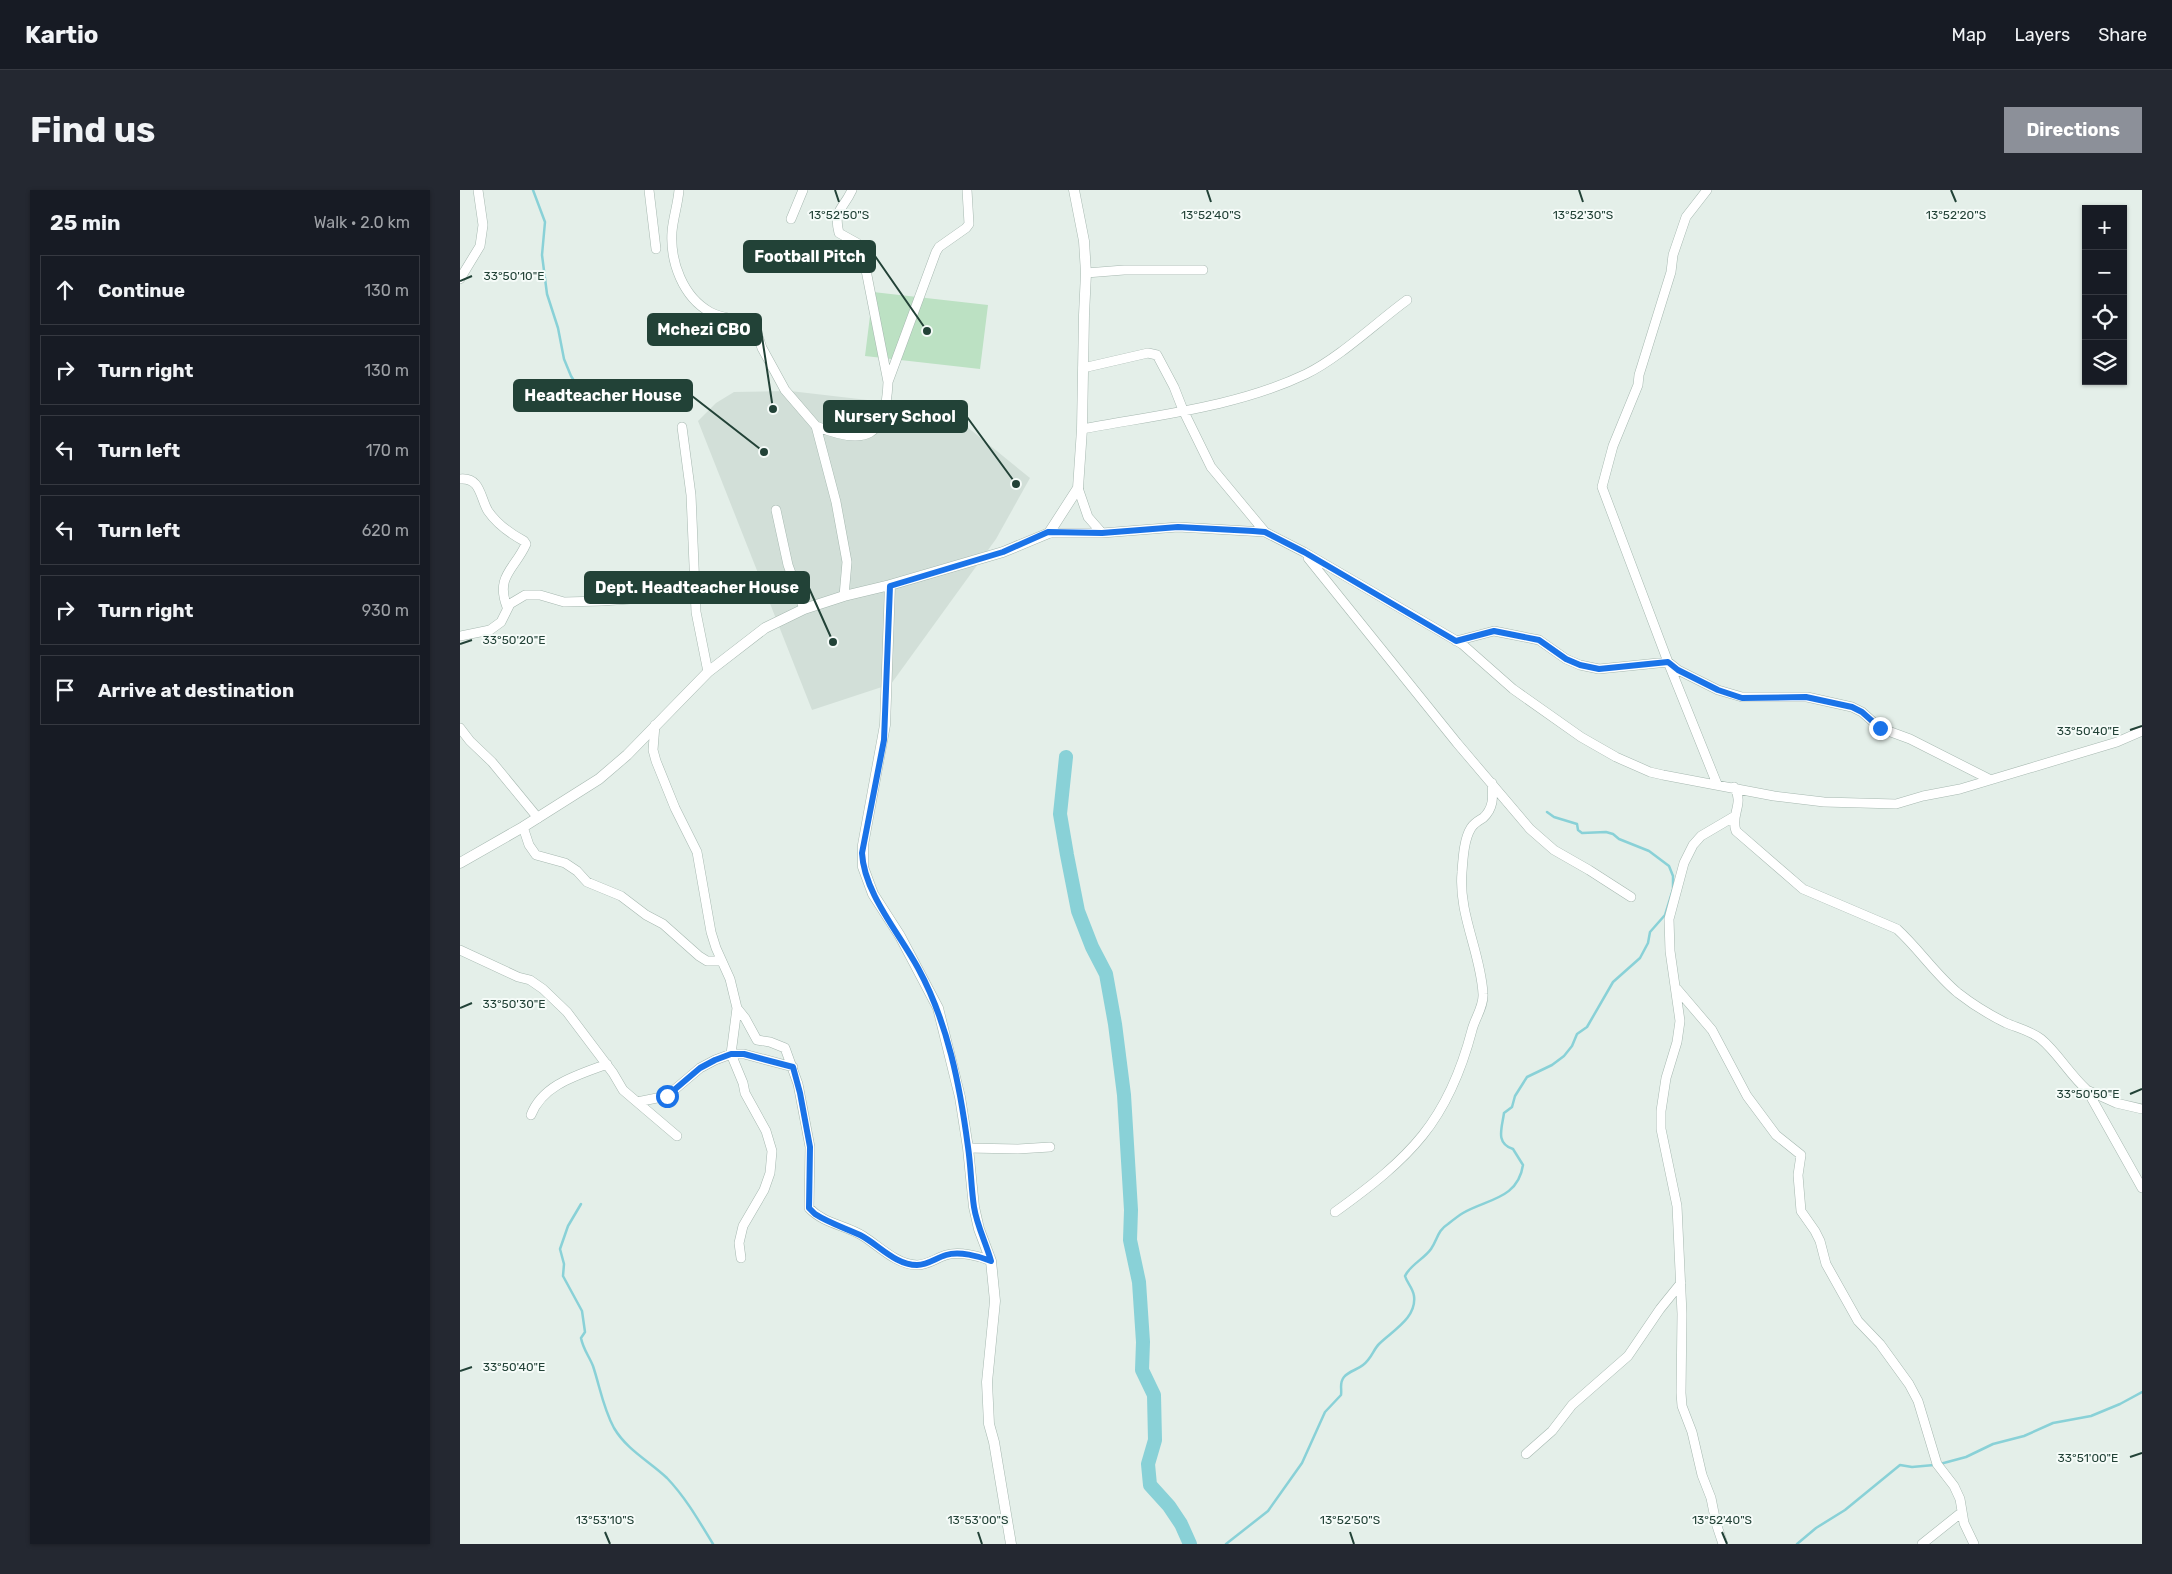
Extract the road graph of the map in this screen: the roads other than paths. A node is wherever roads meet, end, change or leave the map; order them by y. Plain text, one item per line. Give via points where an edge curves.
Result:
1 (478, 190) edge
2 (649, 190) edge
3 (679, 190) edge
4 (803, 190) edge
5 (852, 190) edge
6 (967, 190) edge
7 (1074, 190) edge
8 (1707, 190) edge
9 (791, 218) dead end
10 (656, 249) dead end
11 (1203, 270) dead end
12 (1086, 274) junction
13 (460, 279) edge
14 (1407, 300) dead end
15 (1083, 368) junction
16 (888, 382) junction
17 (1183, 410) junction
18 (816, 426) junction
19 (682, 427) dead end
20 (1082, 429) junction
21 (460, 478) edge
22 (1078, 488) junction
23 (776, 510) dead end
24 (1048, 532) junction
25 (1265, 532) junction
26 (1102, 533) junction
27 (1304, 552) junction
28 (890, 586) junction
29 (696, 591) junction
30 (844, 596) junction
31 (507, 607) junction
32 (804, 609) junction
33 (460, 636) edge
34 (1456, 641) junction
35 (1668, 662) junction
36 (708, 672) junction
37 (654, 725) junction
38 (460, 728) edge
39 (2142, 732) edge
40 (1989, 779) junction
41 (1492, 783) junction
42 (1717, 784) junction
43 (1734, 787) junction
44 (1735, 816) junction
45 (538, 818) junction
46 (523, 827) junction
47 (460, 863) edge
48 (1631, 897) dead end
49 (460, 950) edge
50 (720, 960) junction
51 (1676, 989) junction
52 (737, 1008) junction
53 (731, 1054) junction
54 (607, 1064) junction
55 (793, 1067) junction
56 (2087, 1090) junction
57 (637, 1102) junction
58 (2142, 1109) edge
59 (530, 1115) dead end
60 (677, 1136) dead end
61 (1050, 1147) dead end
62 (968, 1148) junction
63 (2142, 1188) edge
64 (1335, 1212) dead end
65 (741, 1258) dead end
66 (991, 1261) junction
67 (1681, 1283) junction
68 (1526, 1454) dead end
69 (1962, 1512) junction
70 (1011, 1544) edge
71 (1723, 1544) edge
72 (1922, 1544) edge
73 (1974, 1544) edge

1 - 13 street via 482,220 480,246
2 - 10 street
3 - 18 street via 672,239 679,277 701,306 719,316 751,323 785,390
4 - 9 street
5 - 16 street via 836,220 839,233 856,244 862,255
6 - 16 street via 969,224 936,252
7 - 12 street via 1084,241
8 - 35 street via 1686,217 1638,385 1613,446 1602,487
11 - 12 street via 1124,270
12 - 15 street
14 - 17 street via 1306,374 1243,397
15 - 17 street via 1157,355
15 - 20 street
16 - 18 street via 882,423 875,430 856,436 837,434
17 - 20 street
17 - 25 street via 1211,467
18 - 30 street via 836,502 847,562
19 - 29 street via 691,495
20 - 22 street
21 - 31 street via 474,482 488,511 526,544 504,581 502,589
22 - 24 street
22 - 26 street via 1088,516
23 - 32 street via 788,565
24 - 26 street
24 - 28 street via 1003,552
25 - 26 street via 1178,527
25 - 27 street
27 - 34 street
27 - 41 street
28 - 30 street
28 - 62 street via 885,725 862,853 863,867 873,894 909,952 938,1008 960,1097
29 - 31 street via 682,588 630,599 564,602 540,595 525,595
29 - 36 street via 696,612
30 - 32 street
31 - 33 street via 501,622 490,630
32 - 36 street via 765,628
34 - 35 street via 1494,631 1539,640 1566,659 1599,669
34 - 42 street via 1513,689 1581,737 1616,757 1650,772
35 - 40 street via 1718,690 1742,698 1806,697 1852,707 1880,728 1910,739
35 - 42 street
36 - 37 street
37 - 45 street via 599,779
37 - 50 street via 656,761 698,852 708,920
38 - 45 street
39 - 40 street
40 - 43 street via 1960,789 1879,805 1774,796
41 - 48 street via 1530,829 1554,850
41 - 64 street via 1490,810 1469,833 1462,873 1462,896 1483,996 1459,1073 1429,1129 1412,1150 1390,1171
42 - 43 street
43 - 44 street via 1739,802
44 - 51 street via 1701,836 1684,863 1669,919
44 - 56 street via 1734,825 1740,836 1803,889 1897,930 1910,940 1958,994 2042,1039
45 - 46 street
46 - 47 street
46 - 50 street via 536,855 565,862 586,882 621,896 663,924 699,956 707,961
49 - 54 street via 543,988 567,1012
50 - 52 street via 730,979
51 - 67 street via 1680,1021 1666,1078 1661,1129 1677,1206
51 - 69 street via 1712,1030 1747,1096 1776,1135 1801,1154 1798,1175 1801,1211 1815,1231 1826,1264 1858,1321 1880,1344 1914,1392 1937,1464 1954,1486
52 - 53 street
52 - 55 street via 754,1038 785,1048
53 - 55 street via 744,1054
53 - 57 street via 700,1068 667,1096
53 - 65 street via 772,1151 764,1190 743,1226 739,1242
54 - 57 street via 622,1090
54 - 59 street via 544,1093
55 - 66 street via 810,1147 809,1208 815,1214 862,1236 907,1263 926,1264 950,1254 978,1256
56 - 58 street via 2116,1103
56 - 63 street
57 - 60 street
61 - 62 street
62 - 66 street via 974,1207
66 - 70 street via 994,1301 987,1382 989,1424
67 - 68 street via 1628,1356 1572,1405 1552,1431
67 - 71 street via 1682,1406
69 - 72 street
69 - 73 street

